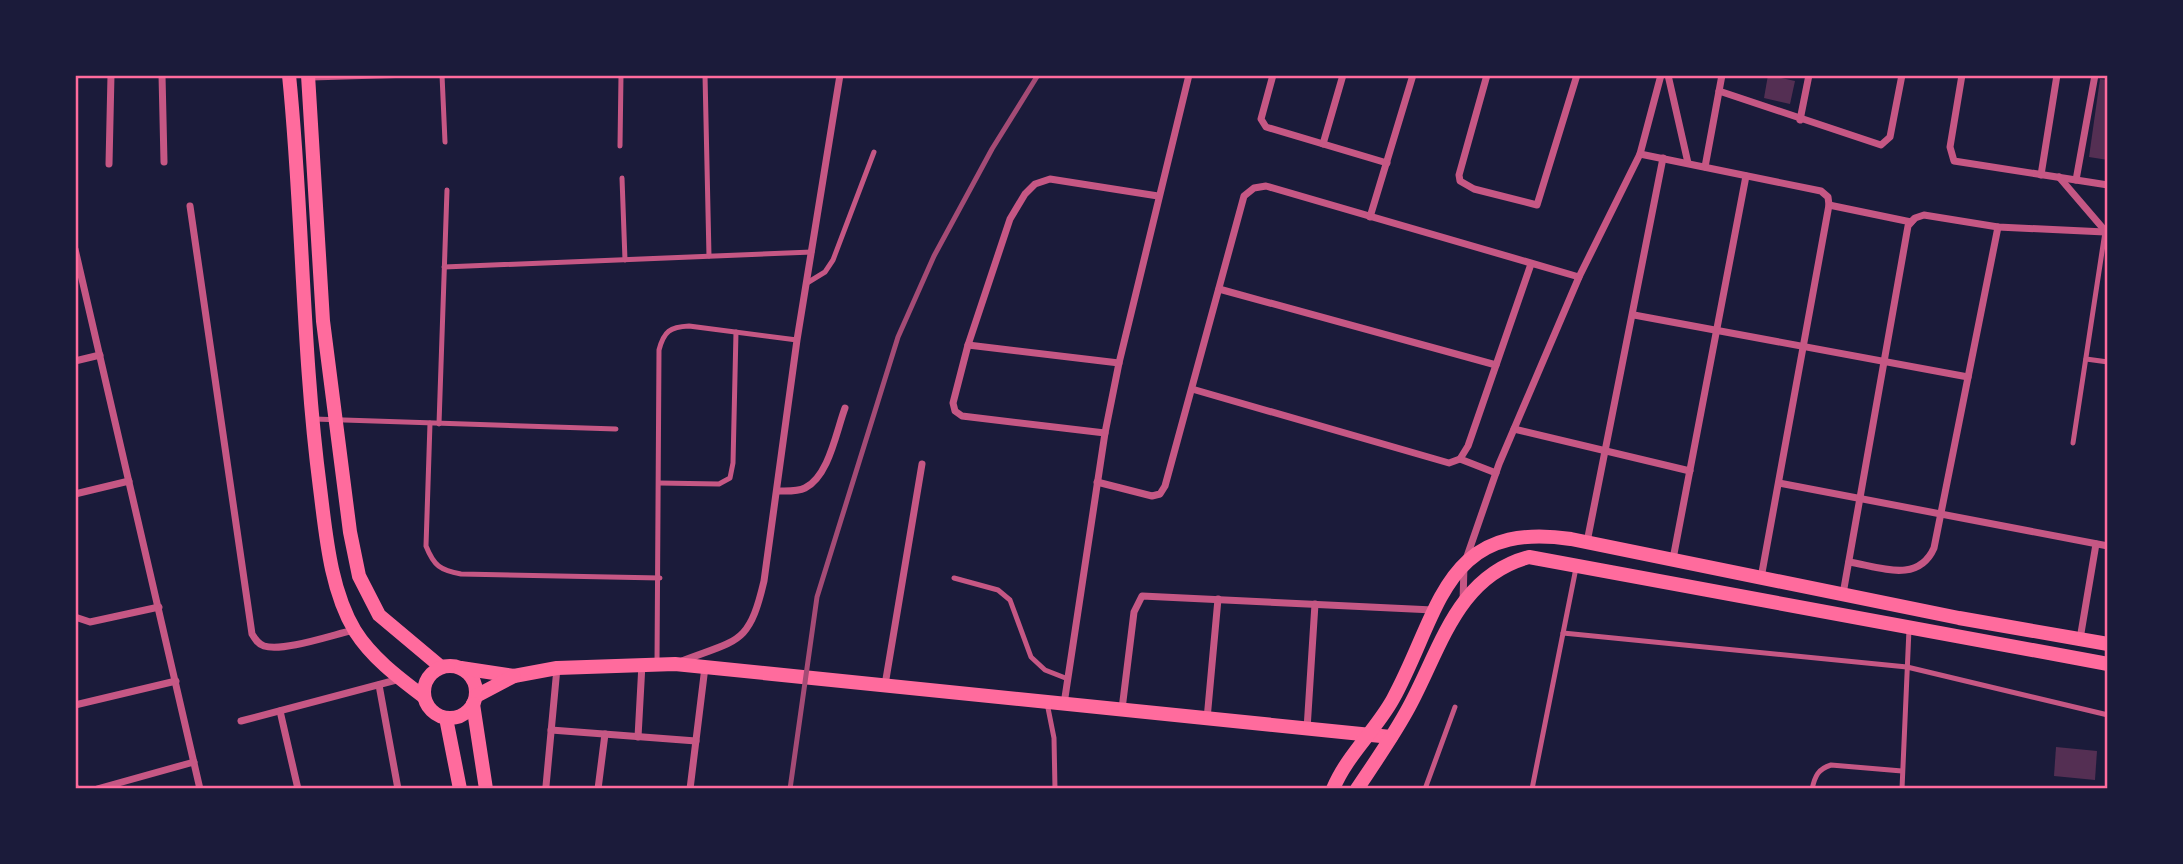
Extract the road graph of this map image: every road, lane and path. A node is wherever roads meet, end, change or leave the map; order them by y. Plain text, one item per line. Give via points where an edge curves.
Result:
1 (111, 75) edge
2 (162, 75) edge
3 (289, 75) edge
4 (413, 75) edge
5 (442, 75) edge
6 (621, 75) edge
7 (705, 75) edge
8 (840, 75) edge
9 (1189, 75) edge
10 (1273, 75) edge
11 (1343, 75) edge
12 (1413, 75) edge
13 (1487, 75) edge
14 (1577, 75) edge
15 (1661, 75) edge
16 (1668, 75) edge
17 (1722, 75) edge
18 (1809, 75) edge
19 (1902, 75) edge
20 (1962, 75) edge
21 (2057, 75) edge
22 (2095, 75) edge
23 (308, 76) edge
24 (1719, 92) junction
25 (1800, 120) junction
26 (445, 142) dead end
27 (1323, 144) junction
28 (620, 146) dead end
29 (874, 152) dead end
30 (1640, 154) junction
31 (1663, 158) junction
32 (164, 162) dead end
33 (1387, 163) junction
34 (1688, 163) junction
35 (110, 164) dead end
36 (1705, 167) junction
37 (2041, 175) junction
38 (1746, 176) junction
39 (2059, 177) junction
40 (622, 178) dead end
41 (2076, 180) junction
42 (2108, 185) edge
43 (447, 190) dead end
44 (1158, 196) junction
45 (1829, 205) junction
46 (190, 206) dead end
47 (1370, 217) junction
48 (1915, 218) junction
49 (1998, 227) junction
50 (2107, 233) edge
51 (75, 249) edge
52 (812, 253) junction
53 (709, 257) junction
54 (625, 260) junction
55 (1531, 264) junction
56 (444, 267) junction
57 (1579, 277) junction
58 (79, 279) edge
59 (807, 282) junction
60 (1219, 289) junction
61 (1634, 315) junction
62 (1717, 330) junction
63 (736, 332) junction
64 (797, 340) junction
65 (968, 345) junction
66 (1803, 346) junction
67 (100, 355) junction
68 (2086, 359) junction
69 (75, 361) edge
70 (1884, 361) junction
71 (2108, 362) edge
72 (1119, 363) junction
73 (1496, 365) junction
74 (1968, 377) junction
75 (1192, 389) junction
76 (845, 408) dead end
77 (311, 419) junction
78 (335, 420) junction
79 (430, 423) junction
80 (439, 424) junction
81 (616, 429) dead end
82 (1514, 429) junction
83 (1105, 433) junction
84 (2073, 443) dead end
85 (1605, 451) junction
86 (1460, 459) junction
87 (922, 464) dead end
88 (1690, 471) junction
89 (1496, 473) junction
90 (129, 481) junction
91 (1097, 482) junction
92 (659, 483) junction
93 (1779, 483) junction
94 (777, 491) junction
95 (75, 494) edge
96 (1860, 500) junction
97 (1941, 514) junction
98 (1587, 542) junction
99 (2096, 544) junction
100 (2108, 546) edge
101 (1673, 559) junction
102 (1849, 562) junction
103 (1464, 565) junction
104 (1577, 565) junction
105 (660, 578) junction
106 (1761, 578) junction
107 (954, 579) dead end
108 (1843, 595) junction
109 (1218, 600) junction
110 (1463, 602) junction
111 (1315, 604) junction
112 (159, 607) junction
113 (1434, 610) junction
114 (75, 617) edge
115 (1909, 629) junction
116 (355, 630) junction
117 (1563, 633) junction
118 (2080, 639) junction
119 (2108, 644) edge
120 (650, 664) junction
121 (675, 664) junction
122 (2108, 664) edge
123 (441, 667) junction
124 (705, 667) junction
125 (1907, 667) junction
126 (461, 668) junction
127 (556, 668) junction
128 (514, 676) junction
129 (401, 679) junction
130 (1068, 679) junction
131 (176, 681) junction
132 (379, 685) junction
133 (885, 686) junction
134 (424, 696) junction
135 (475, 700) junction
136 (1047, 703) junction
137 (75, 705) edge
138 (1064, 705) junction
139 (1455, 707) dead end
140 (280, 711) junction
141 (1122, 711) junction
142 (2108, 715) edge
143 (446, 718) junction
144 (1207, 720) junction
145 (242, 721) dead end
146 (551, 730) junction
147 (1307, 730) junction
148 (605, 734) junction
149 (1366, 736) junction
150 (638, 737) junction
151 (1391, 737) junction
152 (696, 741) junction
153 (194, 762) junction
154 (1902, 771) junction
155 (114, 786) edge
156 (547, 786) dead end
157 (97, 789) edge
158 (200, 789) edge
159 (299, 789) edge
160 (398, 789) edge
161 (460, 789) edge
162 (486, 789) edge
163 (598, 789) edge
164 (690, 789) edge
165 (1055, 789) edge
166 (1333, 789) edge
167 (1357, 789) edge
168 (1425, 789) edge
169 (1532, 789) edge
170 (1812, 789) edge
171 (1902, 789) edge

1 - 35 street
2 - 32 street
3 - 77 main road via 299,171
4 - 23 lane
5 - 26 lane
6 - 28 lane
7 - 53 lane
8 - 52 street
9 - 44 street
10 - 27 street via 1262,124
11 - 27 street
12 - 33 street
13 - 14 street via 1460,181 1537,205
15 - 30 street
16 - 34 street
17 - 24 street
18 - 25 street
19 - 25 street via 1887,143 1874,144
20 - 37 street via 1950,146 1954,161
21 - 37 street
22 - 41 street
23 - 78 main road via 323,321
24 - 25 street
24 - 36 street
27 - 33 street
29 - 59 lane via 832,260 825,272
30 - 31 street
30 - 57 street
31 - 34 street
31 - 61 street
33 - 47 street
34 - 36 street
36 - 38 street
37 - 39 street
38 - 45 street via 1821,191
38 - 62 street
39 - 41 street
39 - 50 street
40 - 54 lane
41 - 42 street
43 - 56 lane
44 - 65 street via 1072,181 1050,179 1035,184 1010,219
44 - 72 street
45 - 48 street via 1911,222
45 - 66 street
46 - 116 street via 251,634 267,647 280,647
47 - 55 street
47 - 60 street via 1266,187 1254,188 1244,196
48 - 49 street via 1924,215
48 - 70 street via 1908,226
49 - 50 street
49 - 74 street
50 - 68 lane
51 - 58 street
52 - 53 lane
52 - 59 street
53 - 54 lane
54 - 56 lane
55 - 57 street
55 - 73 street
56 - 80 lane
57 - 82 street
58 - 67 street
59 - 64 street
60 - 73 street
60 - 75 street
61 - 62 street
61 - 85 street
62 - 66 street
62 - 88 street
63 - 64 lane
63 - 92 lane via 730,478 719,484
63 - 92 lane via 690,326 673,327 663,335 659,350
64 - 94 street
65 - 72 street
65 - 83 street via 953,403 962,416
66 - 70 street
66 - 93 street
67 - 69 street
67 - 90 street
68 - 71 lane
68 - 84 lane
70 - 74 street
70 - 96 street
72 - 83 street
73 - 86 street
74 - 97 street
75 - 86 street via 1449,463
75 - 91 street via 1160,494
76 - 94 street via 814,482 803,490
77 - 78 lane
77 - 116 main road via 329,557
78 - 79 lane
78 - 123 main road via 359,576 379,615
79 - 80 lane
79 - 105 lane via 426,546 433,564 461,574
80 - 81 lane
82 - 85 street
82 - 89 street
83 - 91 street
85 - 88 street
85 - 98 street
86 - 89 street
87 - 133 street
88 - 101 street
89 - 103 street
90 - 95 street
90 - 112 street
91 - 130 street
92 - 105 lane
93 - 96 street
93 - 106 street
94 - 121 street via 756,617 740,638
96 - 97 street
96 - 102 street
97 - 99 street
97 - 102 street via 1934,548 1921,567 1910,571
98 - 101 main road
98 - 103 main road via 1544,535 1516,537 1487,545
99 - 100 street
99 - 118 street
101 - 106 main road
102 - 108 street
103 - 110 street
103 - 113 main road
104 - 110 main road via 1536,557 1519,560 1485,578
104 - 115 main road
104 - 117 lane
105 - 120 lane
106 - 108 main road
107 - 130 lane via 998,590 1010,600 1031,657 1045,670
108 - 118 main road
109 - 111 street
109 - 141 street via 1139,598
109 - 144 street
110 - 151 main road
111 - 113 street
111 - 147 street
112 - 114 street via 90,622
112 - 131 street
113 - 149 main road via 1391,701
115 - 122 main road
115 - 125 lane
116 - 129 main road
117 - 125 lane
117 - 169 lane
118 - 119 main road
120 - 121 main road
120 - 127 main road
120 - 150 street
121 - 124 main road
123 - 126 main road
123 - 134 main road via 426,680
124 - 133 main road
124 - 152 street
125 - 142 lane
125 - 154 lane
126 - 128 main road
126 - 135 main road via 473,680
127 - 128 main road
127 - 146 street
128 - 135 main road
129 - 132 street
129 - 134 main road
130 - 138 street
131 - 137 street
131 - 153 street
132 - 140 street
132 - 160 street
133 - 136 main road
134 - 143 main road via 431,711
135 - 143 main road via 462,716
135 - 162 main road
136 - 138 main road
136 - 165 lane via 1054,738
138 - 141 main road
139 - 168 lane
140 - 145 street
140 - 159 street
141 - 144 main road
143 - 161 main road
144 - 147 main road
146 - 148 street
146 - 156 street
147 - 149 main road
148 - 150 street
148 - 163 street
149 - 151 main road
149 - 166 main road
150 - 152 street
151 - 167 main road
152 - 164 street
153 - 155 street
153 - 158 street
154 - 170 lane via 1831,765 1821,768
154 - 171 lane
155 - 157 street

